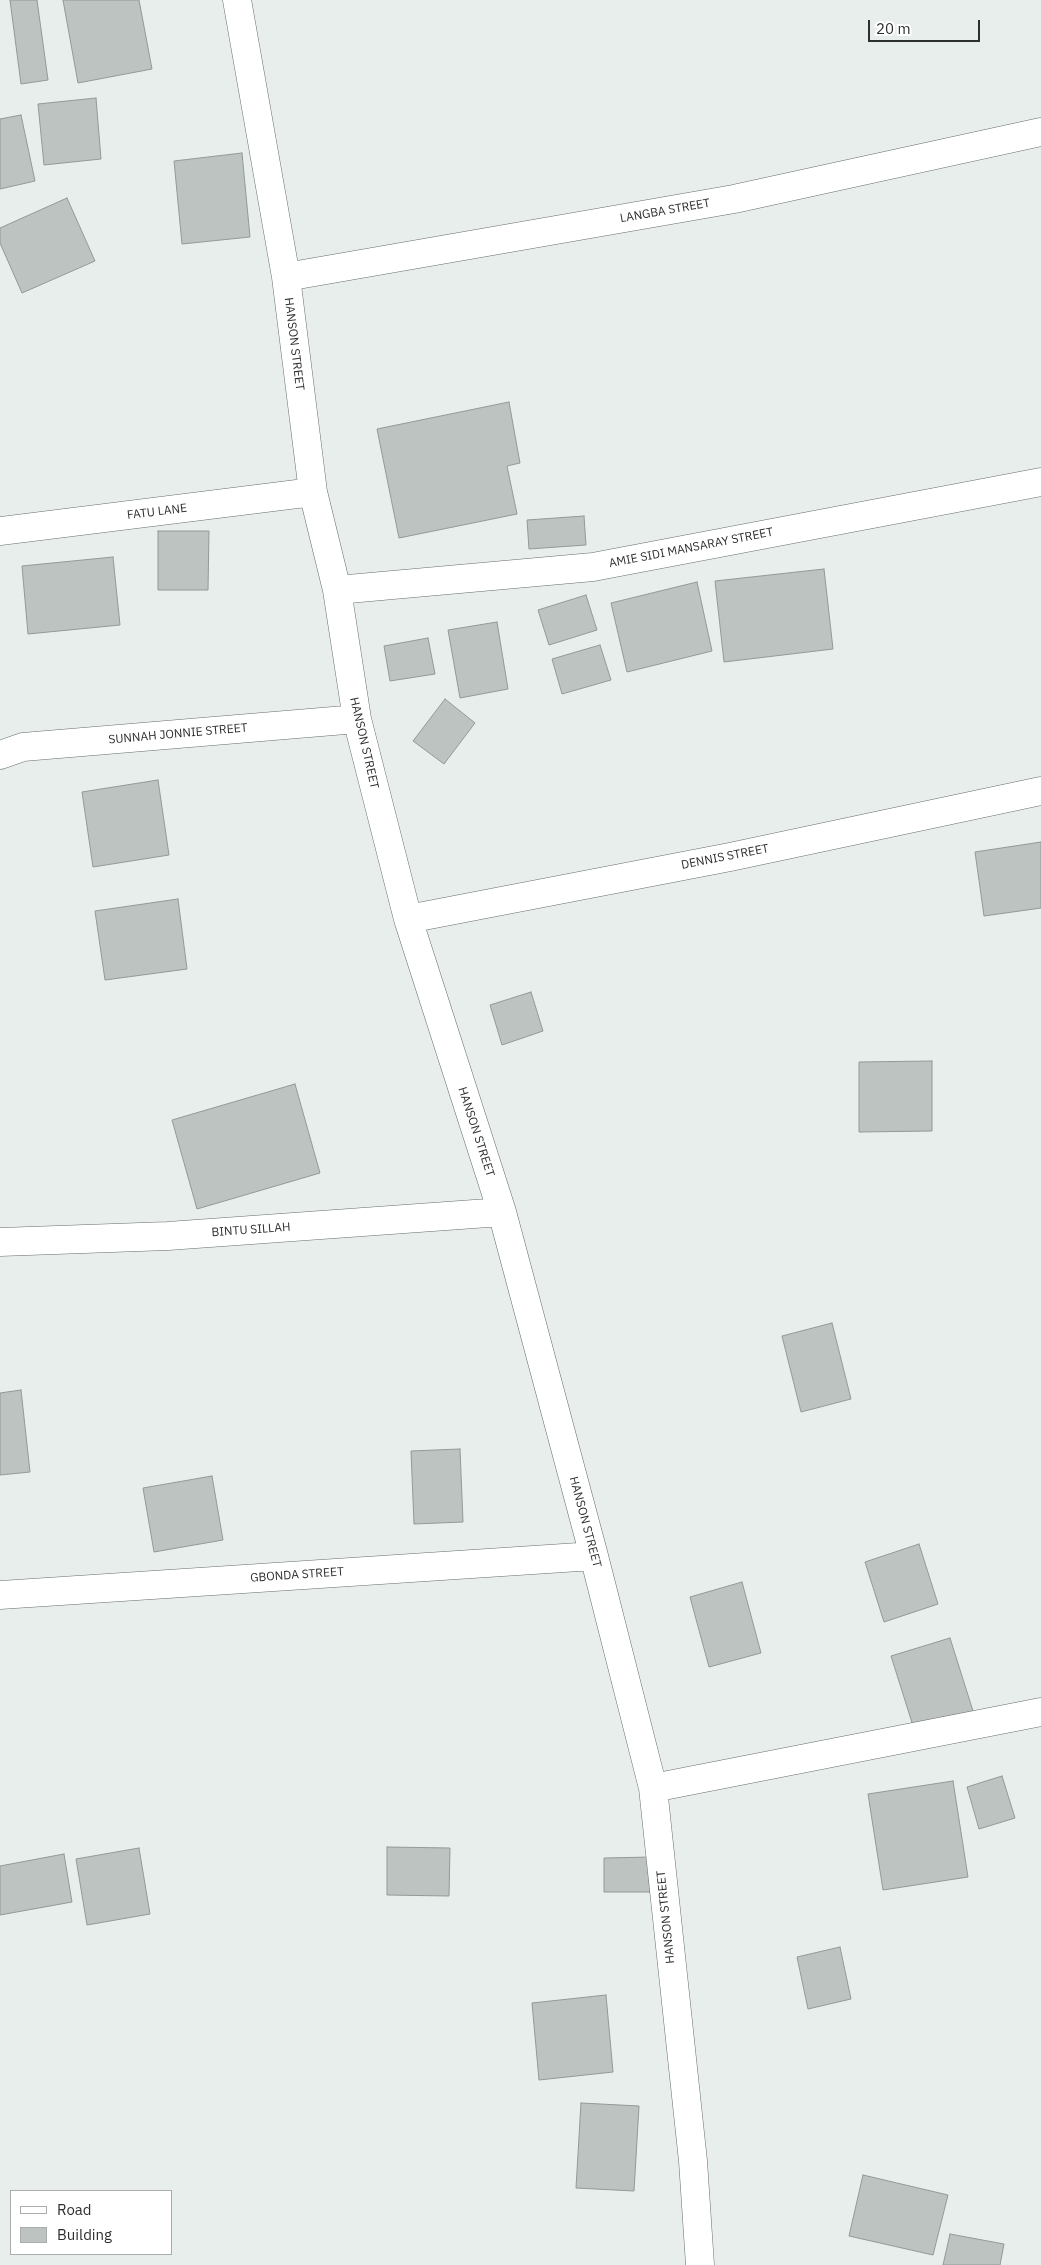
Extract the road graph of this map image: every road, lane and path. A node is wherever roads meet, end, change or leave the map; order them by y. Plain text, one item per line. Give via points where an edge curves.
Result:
1 (237, 0) edge
2 (1041, 132) edge
3 (286, 277) junction
4 (1041, 482) edge
5 (313, 492) junction
6 (0, 531) edge
7 (337, 590) junction
8 (357, 719) junction
9 (0, 755) edge
10 (1041, 791) edge
11 (408, 919) junction
12 (502, 1212) junction
13 (0, 1242) edge
14 (594, 1556) junction
15 (0, 1594) edge
16 (1041, 1712) edge
17 (652, 1788) junction
18 (700, 2265) edge

1 - 3 street, HANSON STREET
2 - 3 street, LANGBA STREET via 734,199
3 - 5 street, HANSON STREET
4 - 7 street, AMIE SIDI MANSARAY STREET via 593,567
5 - 6 street, FATU LANE
5 - 7 street, HANSON STREET
7 - 8 street, HANSON STREET
8 - 9 street, SUNNAH JONNIE STREET via 23,747
8 - 11 street, HANSON STREET
10 - 11 street, DENNIS STREET via 730,857
11 - 12 street, HANSON STREET
12 - 13 street, BINTU SILLAH via 168,1236
12 - 14 street, HANSON STREET
14 - 15 street, GBONDA STREET
14 - 17 street, HANSON STREET
16 - 17 street
17 - 18 street, HANSON STREET via 693,2161

